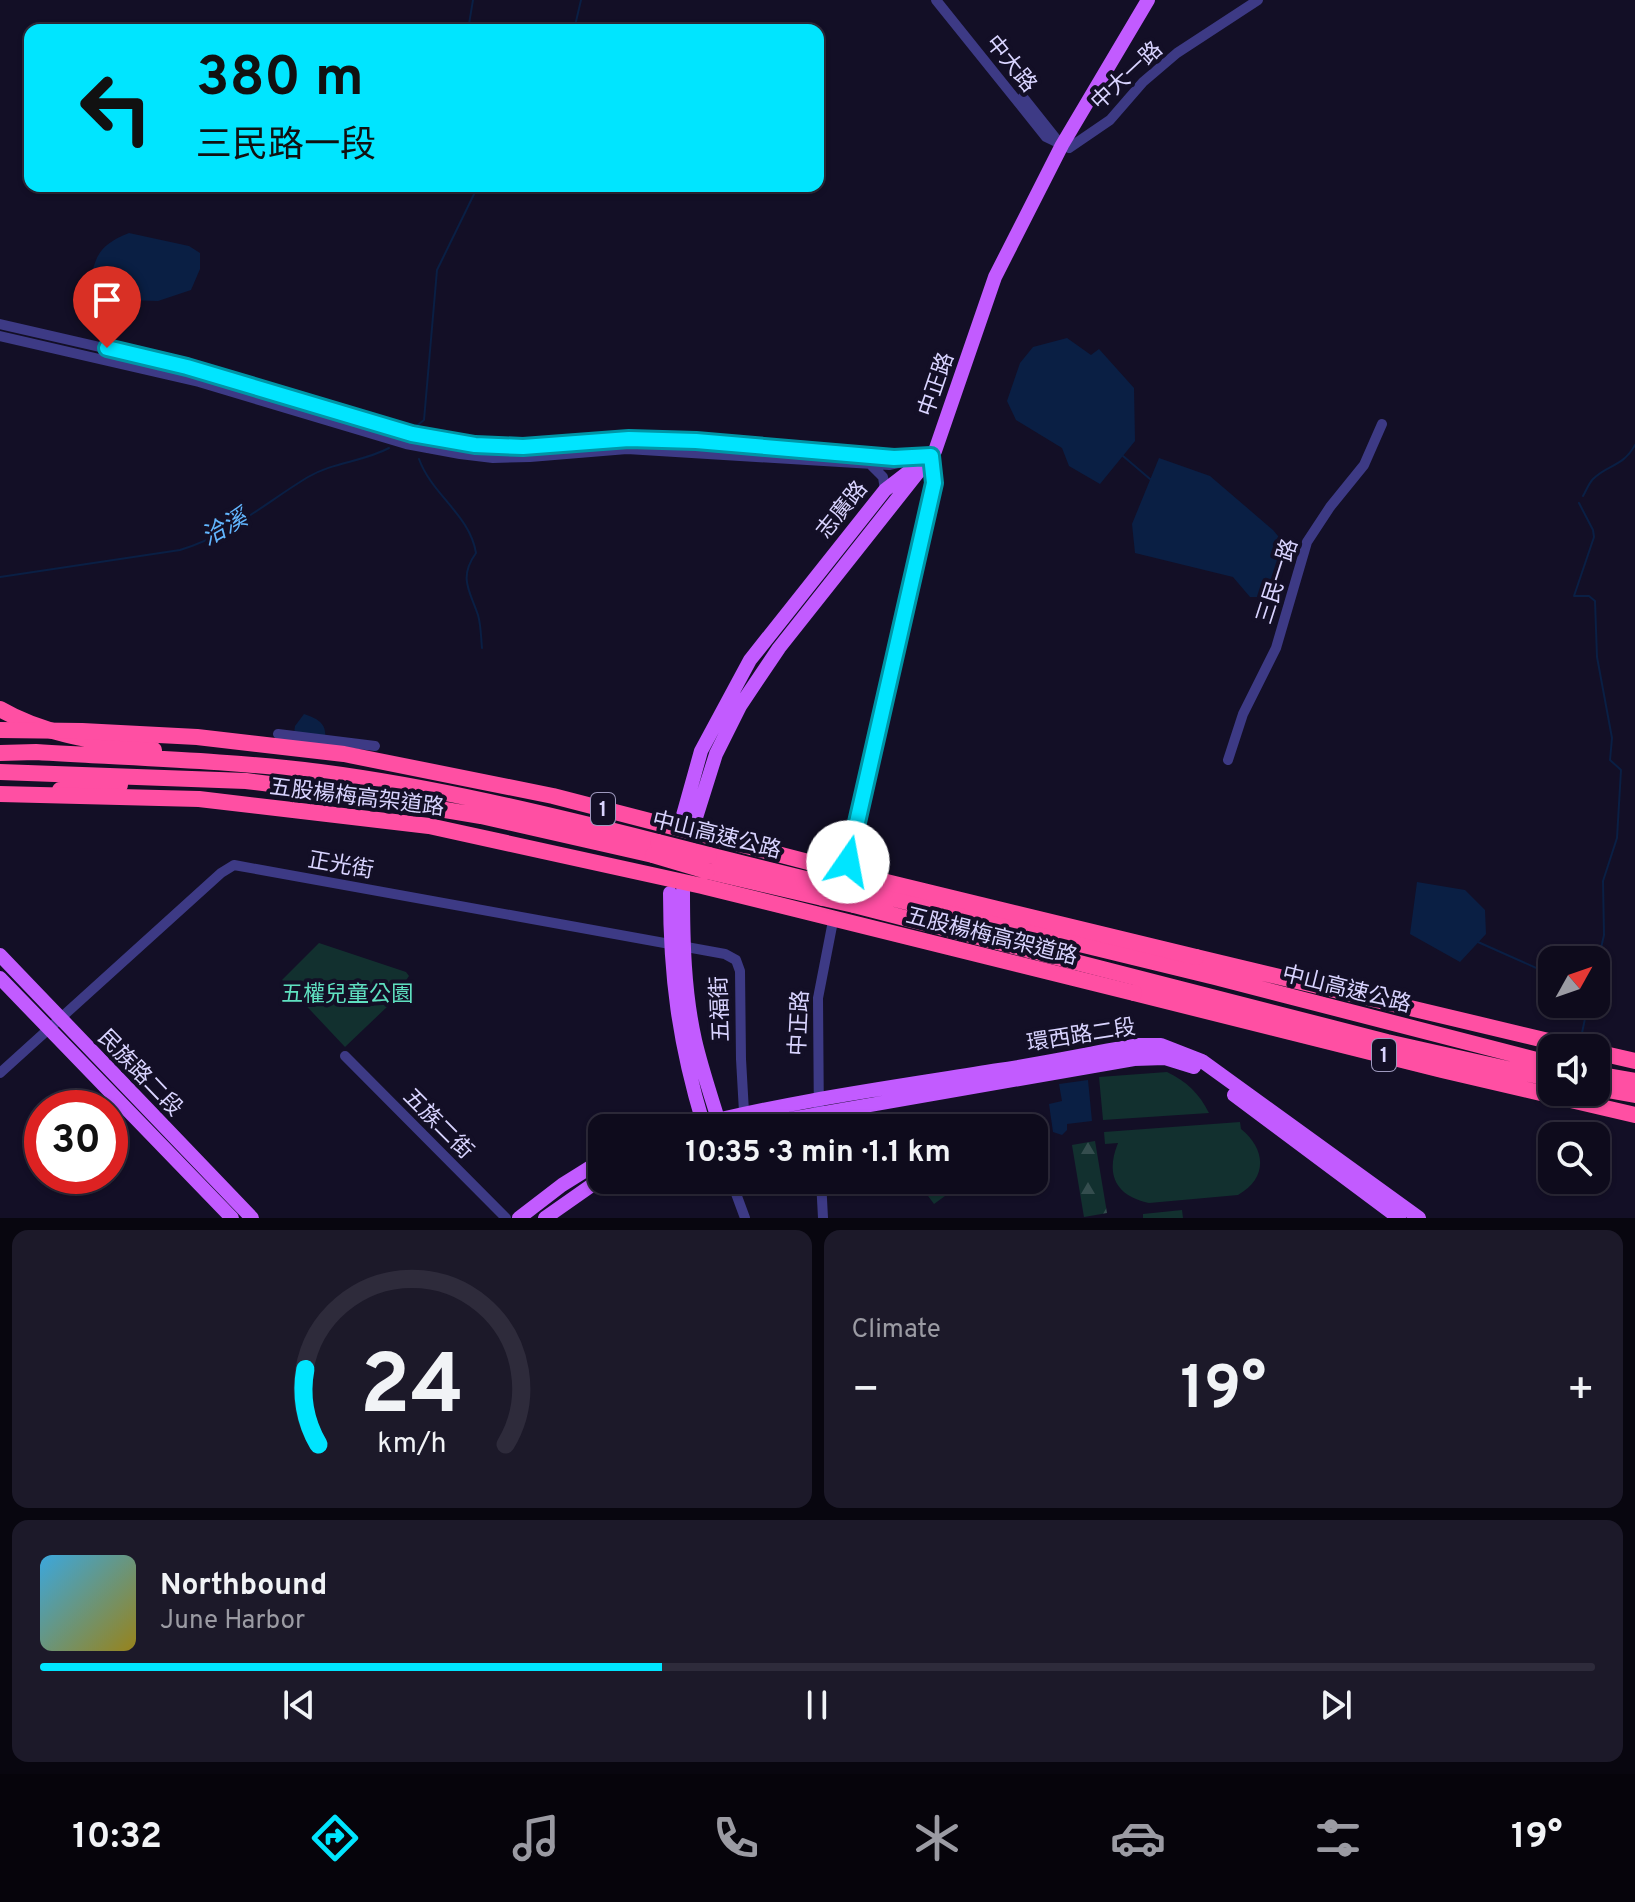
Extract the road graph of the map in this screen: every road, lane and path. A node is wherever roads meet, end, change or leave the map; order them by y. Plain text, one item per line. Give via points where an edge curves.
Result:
1 (936, 0) edge
2 (943, 0) edge
3 (1148, 0) edge
4 (1258, 0) edge
5 (1062, 145) junction
6 (0, 324) edge
7 (0, 336) edge
8 (1382, 424) dead end
9 (409, 439) junction
10 (931, 456) junction
11 (870, 464) junction
12 (885, 490) junction
13 (0, 709) edge
14 (0, 730) edge
15 (278, 734) dead end
16 (375, 746) dead end
17 (0, 753) edge
18 (1228, 760) dead end
19 (274, 767) junction
20 (0, 772) edge
21 (246, 781) junction
22 (0, 794) edge
23 (656, 848) junction
24 (848, 862) dead end
25 (676, 892) dead end
26 (856, 897) junction
27 (833, 921) dead end
28 (676, 944) junction
29 (0, 955) edge
30 (0, 978) edge
31 (55, 1024) junction
32 (1538, 1038) edge
33 (1610, 1055) edge
34 (345, 1056) dead end
35 (1538, 1060) edge
36 (1635, 1061) edge
37 (0, 1073) edge
38 (1538, 1076) edge
39 (1610, 1077) edge
40 (1635, 1081) edge
41 (1610, 1091) edge
42 (1635, 1095) edge
43 (744, 1112) junction
44 (707, 1114) edge
45 (738, 1114) edge
46 (820, 1114) edge
47 (1635, 1115) edge
48 (588, 1169) edge
49 (588, 1188) edge
50 (736, 1194) edge
51 (822, 1194) edge
52 (232, 1218) edge
53 (252, 1218) edge
54 (506, 1218) edge
55 (519, 1218) edge
56 (545, 1218) edge
57 (745, 1218) edge
58 (823, 1218) edge
59 (1399, 1218) edge
60 (1419, 1218) edge

1 - 5 street, 中大路 via 1046,137
2 - 5 street
3 - 5 main road, 中正路
4 - 5 street, 中大一路 via 1177,53 1110,120 1069,148
5 - 10 main road, 中正路 via 992,282
6 - 9 street via 187,367
7 - 9 street
8 - 18 street, 三民一路 via 1364,465 1307,542 1276,648 1243,714
9 - 10 street via 492,447 696,441 894,458
9 - 11 street via 493,458 627,449
10 - 11 street
10 - 12 main road, 志廣路
10 - 12 main road, 志廣路 via 779,648 740,706 688,821 701,751 750,660
10 - 24 street, 中正路 via 934,483
11 - 12 street via 883,477
13 - 19 highway via 18,720 88,740
14 - 32 highway, 五股楊梅高架道路 / 1, bridge via 197,737 344,754 553,796
15 - 16 street
17 - 19 highway, 中山高速公路 / 1
19 - 23 highway, 中山高速公路 / 1 via 485,799
20 - 21 highway, 中山高速公路 / 1
21 - 22 highway
21 - 23 highway, 中山高速公路 / 1
22 - 47 highway, 五股楊梅高架道路 / 1, bridge via 199,799 429,826 702,886
23 - 26 highway, 中山高速公路 / 1, bridge
25 - 28 main road
26 - 35 highway, 中山高速公路 / 1 via 1215,977
26 - 38 highway, 中山高速公路 / 1 via 1387,1042
27 - 46 street, 中正路 via 818,998
28 - 31 street, 正光街 via 234,865
28 - 43 street, 五福街 via 736,960
28 - 44 main road via 674,998 684,1059
29 - 31 main road, 民族路二段
30 - 31 main road, 民族路二段
31 - 37 street
31 - 52 main road, 民族路二段
31 - 53 main road, 民族路二段
33 - 36 highway
34 - 54 street, 五族二街
39 - 40 highway
41 - 42 highway
43 - 45 main road, 環西路二段
43 - 46 main road, 環西路二段
46 - 59 main road, 環西路二段 via 1165,1058 1203,1073
46 - 60 main road, 環西路二段 via 899,1084 1161,1045 1202,1061
48 - 55 main road
49 - 56 main road
50 - 57 street
51 - 58 street

